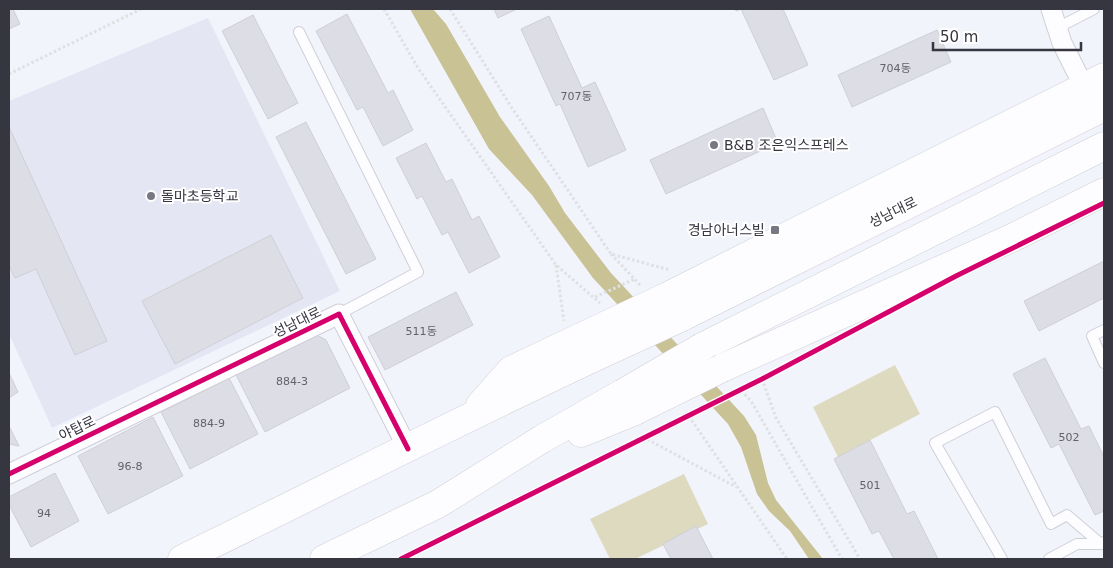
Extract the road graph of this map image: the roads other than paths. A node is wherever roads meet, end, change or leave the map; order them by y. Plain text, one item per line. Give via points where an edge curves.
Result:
1 (1051, 9) edge
2 (1094, 9) edge
3 (1057, 28) junction
4 (299, 32) dead end
5 (1094, 82) edge
6 (1104, 107) edge
7 (1104, 146) edge
8 (1104, 192) edge
9 (663, 300) junction
10 (339, 314) junction
11 (1104, 330) edge
12 (1104, 363) edge
13 (156, 403) joint
14 (636, 413) junction
15 (408, 449) junction
16 (9, 474) edge
17 (1103, 543) edge
18 (182, 559) edge
19 (324, 559) edge
20 (1002, 559) edge
21 (1049, 559) edge

1 - 3 street
2 - 3 lane
3 - 5 street via 1062,43
4 - 10 lane via 418,272
5 - 9 main road
6 - 9 main road, 성남대로
7 - 14 main road, bridge via 702,348
8 - 14 main road, bridge via 734,381
9 - 15 main road, bridge via 580,340 473,414
10 - 13 street, 성남대로
10 - 15 street, 성남대로
11 - 12 lane via 1092,336
13 - 16 street, 야탑로
14 - 19 main road via 542,439 438,504
15 - 18 main road
17 - 20 lane via 1067,515 1051,524 995,412 935,443
17 - 21 lane via 1077,544

